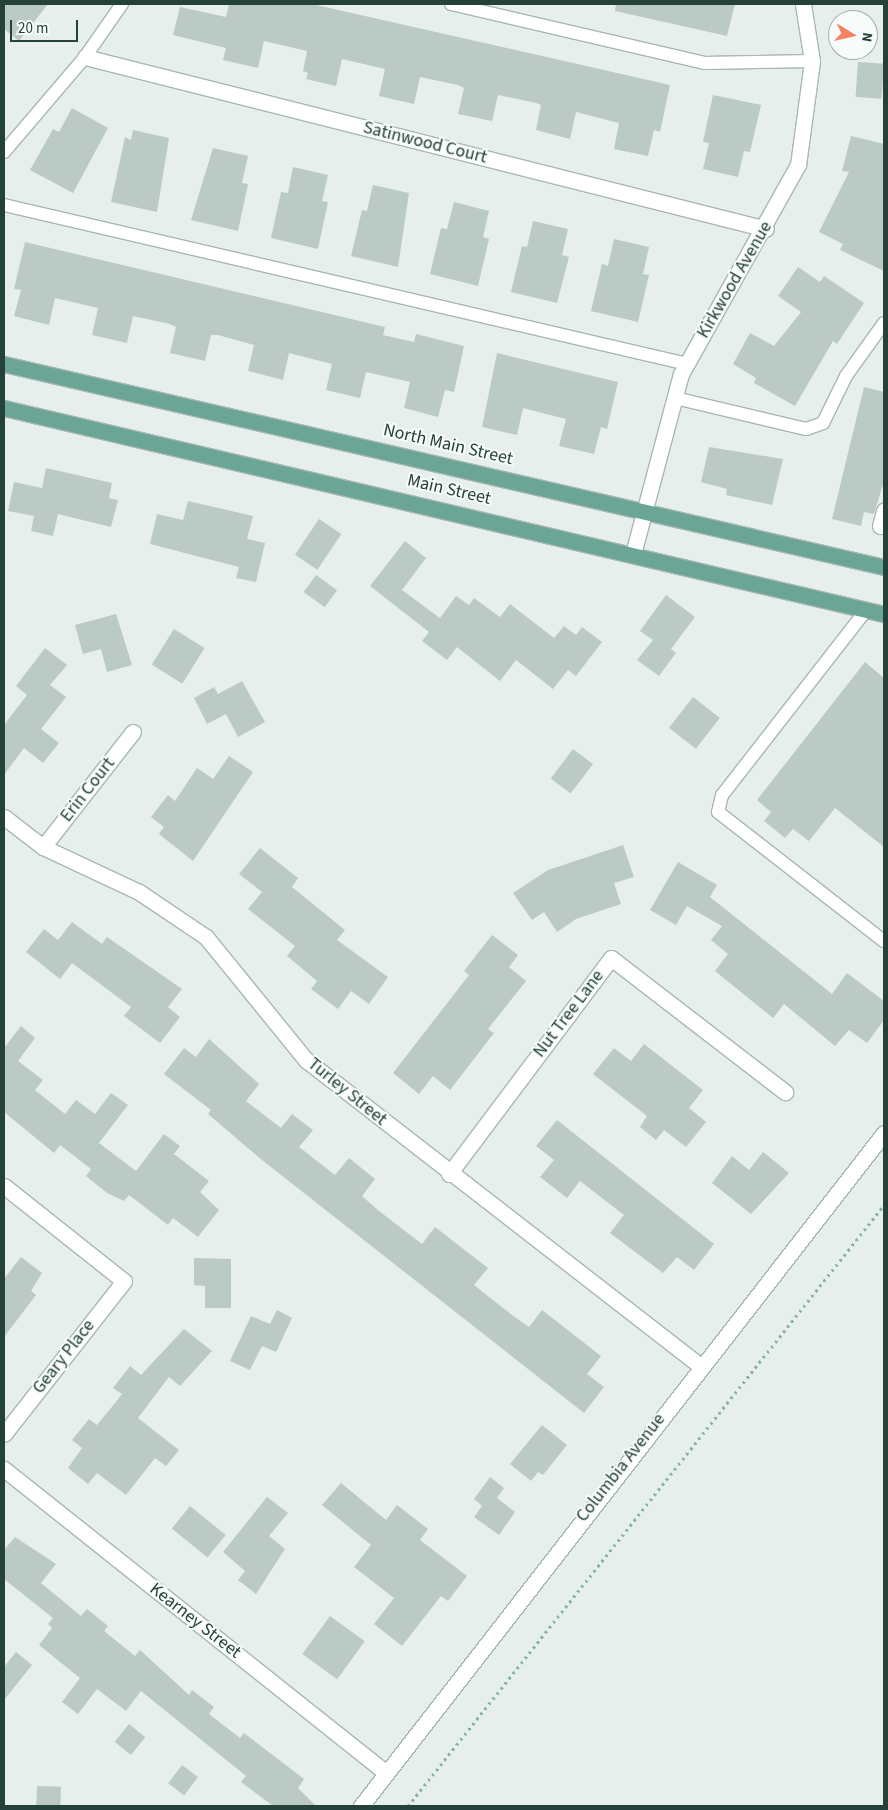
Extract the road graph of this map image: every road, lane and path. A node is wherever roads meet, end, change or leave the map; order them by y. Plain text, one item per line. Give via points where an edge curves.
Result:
1 (122, 4) edge
2 (452, 4) edge
3 (803, 4) edge
4 (84, 57) junction
5 (812, 62) junction
6 (4, 152) edge
7 (4, 205) edge
8 (766, 229) junction
9 (884, 323) edge
10 (687, 364) junction
11 (6, 368) edge
12 (675, 398) junction
13 (4, 408) edge
14 (644, 509) junction
15 (884, 510) edge
16 (880, 526) dead end
17 (633, 554) junction
18 (884, 567) edge
19 (866, 610) junction
20 (884, 614) edge
21 (133, 732) dead end
22 (4, 817) edge
23 (43, 847) junction
24 (884, 942) edge
25 (785, 1092) dead end
26 (884, 1133) edge
27 (449, 1174) junction
28 (4, 1186) edge
29 (884, 1205) edge
30 (700, 1366) junction
31 (4, 1434) edge
32 (4, 1469) edge
33 (386, 1773) junction
34 (361, 1806) edge
35 (408, 1806) edge

1 - 4 lane
2 - 5 lane via 704,63
3 - 5 street, Kirkwood Avenue
4 - 6 lane
4 - 8 street, Satinwood Court
5 - 8 street, Kirkwood Avenue via 798,165
7 - 10 lane
8 - 10 street, Kirkwood Avenue
9 - 12 lane via 846,376 823,423 806,429
10 - 12 street, Kirkwood Avenue
11 - 14 main road, North Main Street
12 - 14 street, Kirkwood Avenue
13 - 17 main road, Main Street
14 - 17 street, Kirkwood Avenue
14 - 18 main road, North Main Street
15 - 16 street
17 - 19 main road, Main Street
19 - 20 main road, Main Street
19 - 24 lane via 722,795 718,812
21 - 23 street, Erin Court
22 - 23 street, Turley Street
23 - 27 street, Turley Street via 139,892 206,938 306,1060
25 - 27 street, Nut Tree Lane via 611,958
26 - 30 street, Columbia Avenue
27 - 30 street, Turley Street
28 - 31 street, Geary Place via 124,1281
29 - 35 path
30 - 33 street, Columbia Avenue
32 - 33 street, Kearney Street
33 - 34 street, Columbia Avenue

